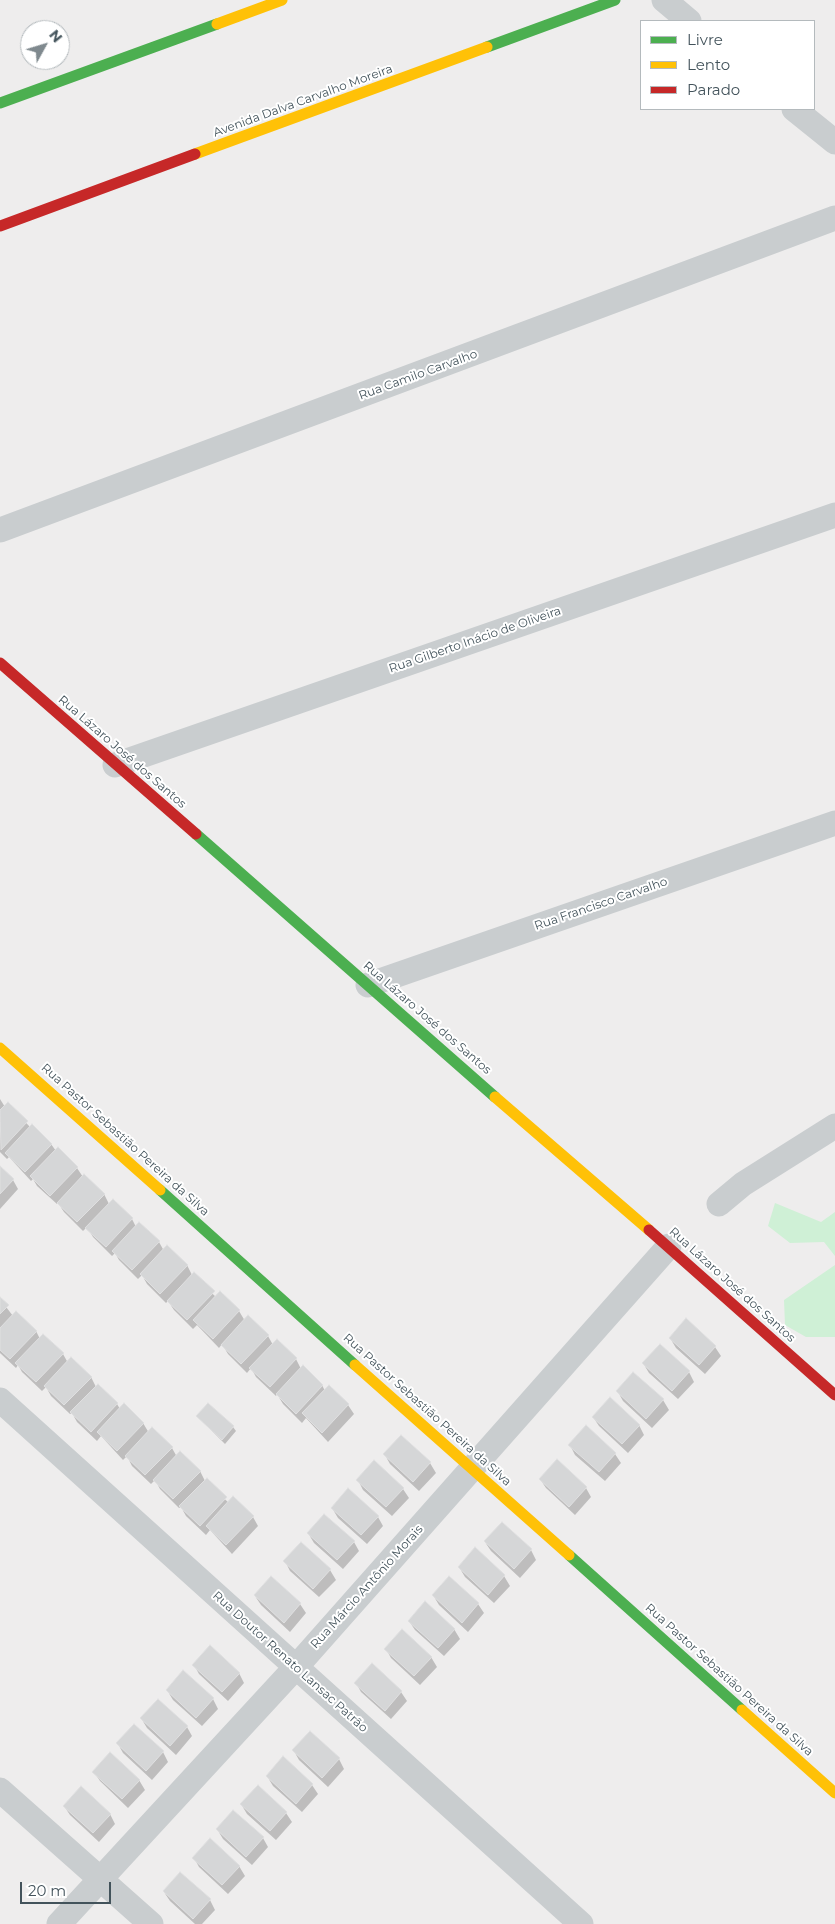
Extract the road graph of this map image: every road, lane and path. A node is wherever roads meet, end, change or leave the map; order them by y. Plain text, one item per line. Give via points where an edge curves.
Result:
1 (282, 0) edge
2 (582, 0) edge
3 (615, 0) edge
4 (664, 0) edge
5 (593, 9) junction
6 (688, 20) edge
7 (0, 103) edge
8 (795, 110) edge
9 (835, 142) edge
10 (835, 218) edge
11 (0, 226) edge
12 (835, 515) edge
13 (0, 530) edge
14 (0, 663) edge
15 (115, 765) junction
16 (835, 823) edge
17 (368, 985) junction
18 (0, 1048) edge
19 (835, 1126) edge
20 (718, 1204) dead end
21 (669, 1246) junction
22 (835, 1395) edge
23 (0, 1400) edge
24 (472, 1469) junction
25 (296, 1667) junction
26 (0, 1790) edge
27 (835, 1793) edge
28 (99, 1879) junction
29 (59, 1924) edge
30 (151, 1924) edge
31 (580, 1924) edge

1 - 7 street
2 - 5 street
3 - 5 street, Avenida Dalva Carvalho Moreira
4 - 6 street
5 - 11 street, Avenida Dalva Carvalho Moreira
8 - 9 street
10 - 13 street, Rua Camilo Carvalho
12 - 15 street, Rua Gilberto Inácio de Oliveira
14 - 15 street, Rua Lázaro José dos Santos
15 - 17 street, Rua Lázaro José dos Santos
16 - 17 street, Rua Francisco Carvalho
17 - 21 street, Rua Lázaro José dos Santos
18 - 24 street, Rua Pastor Sebastião Pereira da Silva
19 - 20 street
21 - 22 street, Rua Lázaro José dos Santos
21 - 24 street, Rua Márcio Antônio Morais
23 - 25 street, Rua Doutor Renato Lansac Patrão
24 - 25 street, Rua Márcio Antônio Morais
24 - 27 street, Rua Pastor Sebastião Pereira da Silva
25 - 28 street, Rua Márcio Antônio Morais
25 - 31 street, Rua Doutor Renato Lansac Patrão
26 - 28 street
28 - 29 street, Rua Márcio Antônio Morais
28 - 30 street

